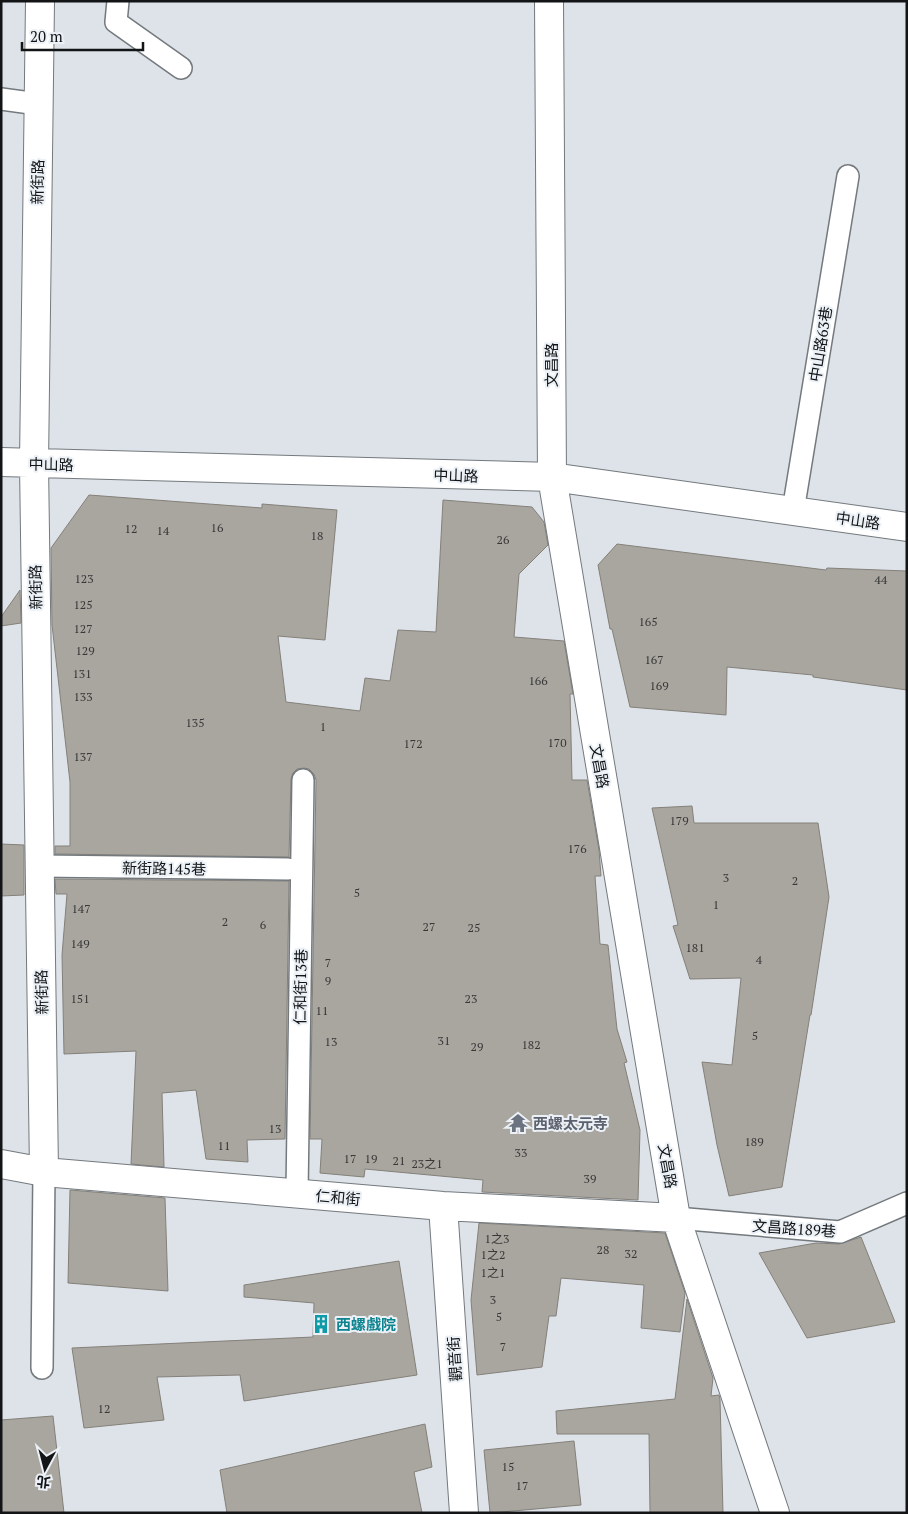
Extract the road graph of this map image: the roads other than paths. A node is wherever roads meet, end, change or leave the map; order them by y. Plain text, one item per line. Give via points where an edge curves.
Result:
1 (40, 1) edge
2 (118, 1) edge
3 (549, 1) edge
4 (181, 68) dead end
5 (1, 98) edge
6 (38, 104) junction
7 (848, 176) dead end
8 (1, 462) edge
9 (34, 463) junction
10 (552, 477) junction
11 (793, 511) junction
12 (907, 527) edge
13 (303, 780) dead end
14 (39, 866) junction
15 (288, 869) dead end
16 (1, 1164) edge
17 (44, 1172) junction
18 (297, 1193) junction
19 (907, 1204) edge
20 (443, 1206) junction
21 (676, 1218) junction
22 (42, 1368) dead end
23 (464, 1513) edge
24 (775, 1513) edge

1 - 6 street, 新街路
2 - 4 lane via 116,22
3 - 10 street, 文昌路
5 - 6 lane
6 - 9 street, 新街路
7 - 11 lane, 中山路63巷
8 - 9 street, 中山路
9 - 10 street, 中山路
9 - 14 street, 新街路
10 - 11 street, 中山路
10 - 21 street, 文昌路
11 - 12 street, 中山路
13 - 18 lane, 仁和街13巷
14 - 15 lane, 新街路145巷
14 - 17 street, 新街路
16 - 17 street, 仁和街
17 - 18 street, 仁和街
17 - 22 lane
18 - 20 street, 仁和街
19 - 21 lane, 文昌路189巷 via 840,1232
20 - 21 street, 仁和街
20 - 23 street, 觀音街
21 - 24 street, 文昌路

